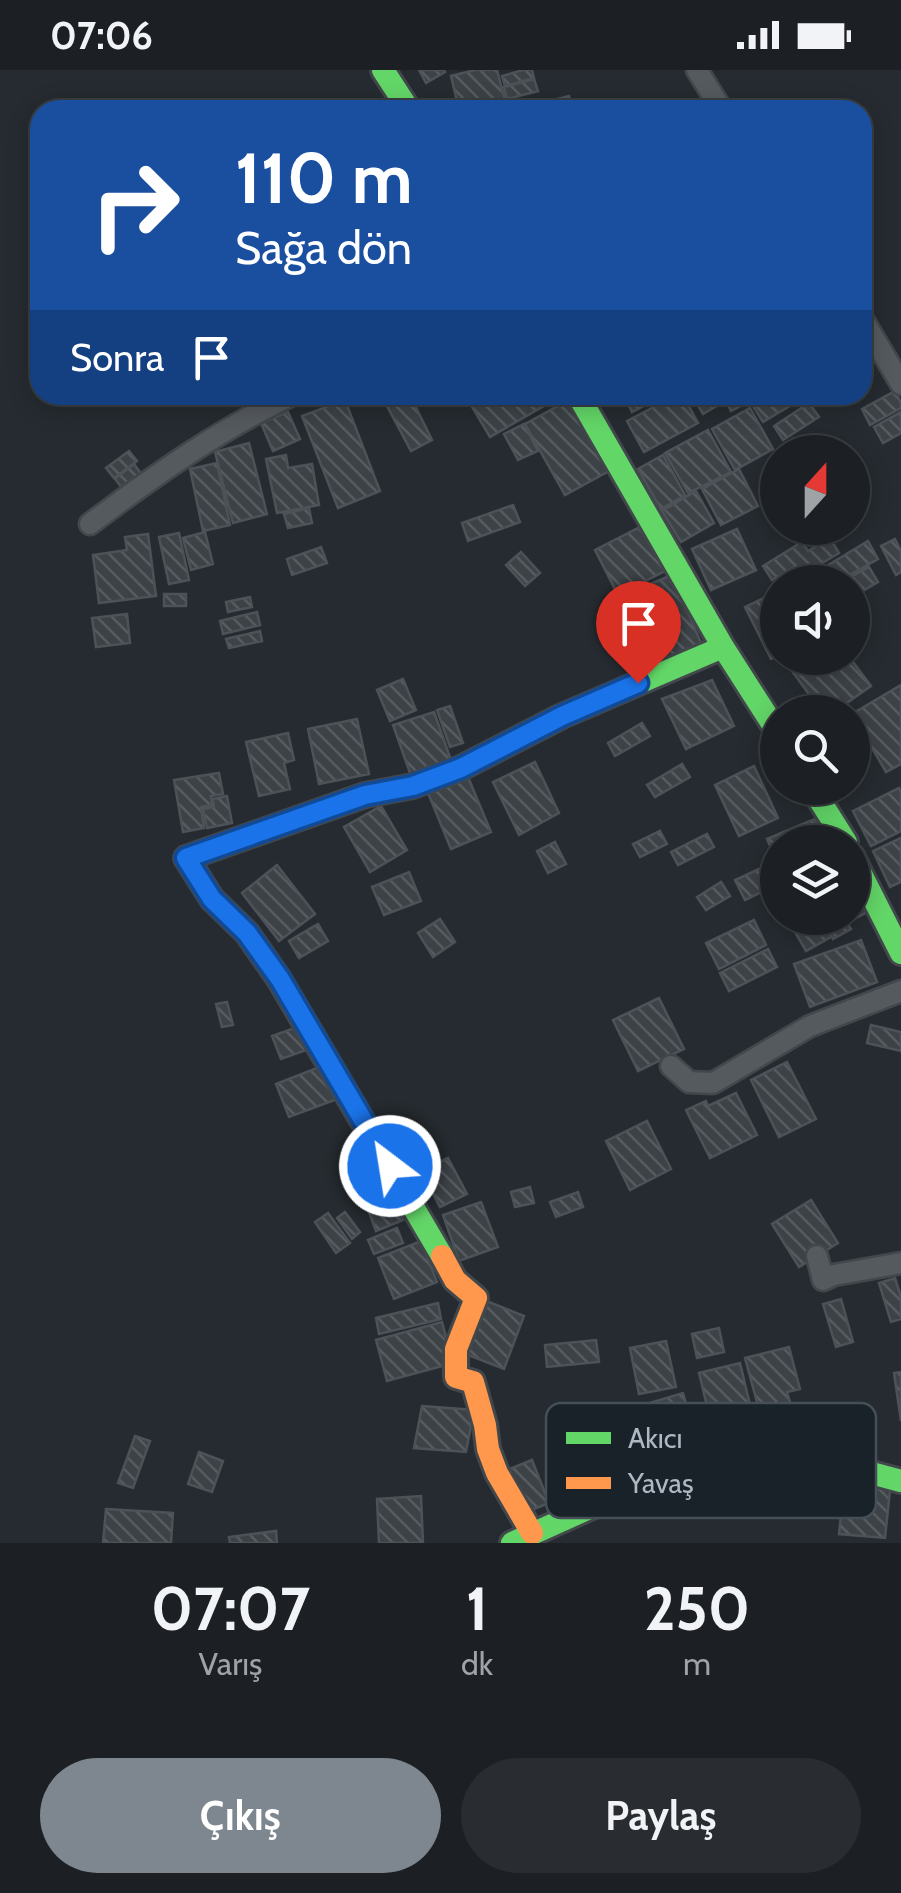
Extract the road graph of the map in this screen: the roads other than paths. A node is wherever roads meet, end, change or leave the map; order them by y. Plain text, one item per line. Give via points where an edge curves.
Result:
1 (383, 70) edge
2 (696, 70) edge
3 (402, 100) edge
4 (716, 100) edge
5 (872, 335) edge
6 (901, 384) edge
7 (271, 405) edge
8 (584, 405) edge
9 (90, 524) dead end
10 (723, 647) junction
11 (760, 705) edge
12 (870, 892) edge
13 (901, 953) edge
14 (901, 991) edge
15 (671, 1066) dead end
16 (817, 1256) dead end
17 (901, 1263) edge
18 (876, 1474) edge
19 (901, 1481) edge
20 (567, 1518) edge
21 (522, 1538) edge

1 - 3 street
2 - 4 street
5 - 6 street
7 - 9 street via 177,460
8 - 10 street
10 - 11 street
10 - 21 street via 461,768 186,858 280,979 455,1280 476,1298 456,1349 456,1377 473,1382 488,1449
12 - 13 street
14 - 15 street via 810,1026 713,1082 689,1082
16 - 17 street via 823,1280
18 - 19 street
20 - 21 street

